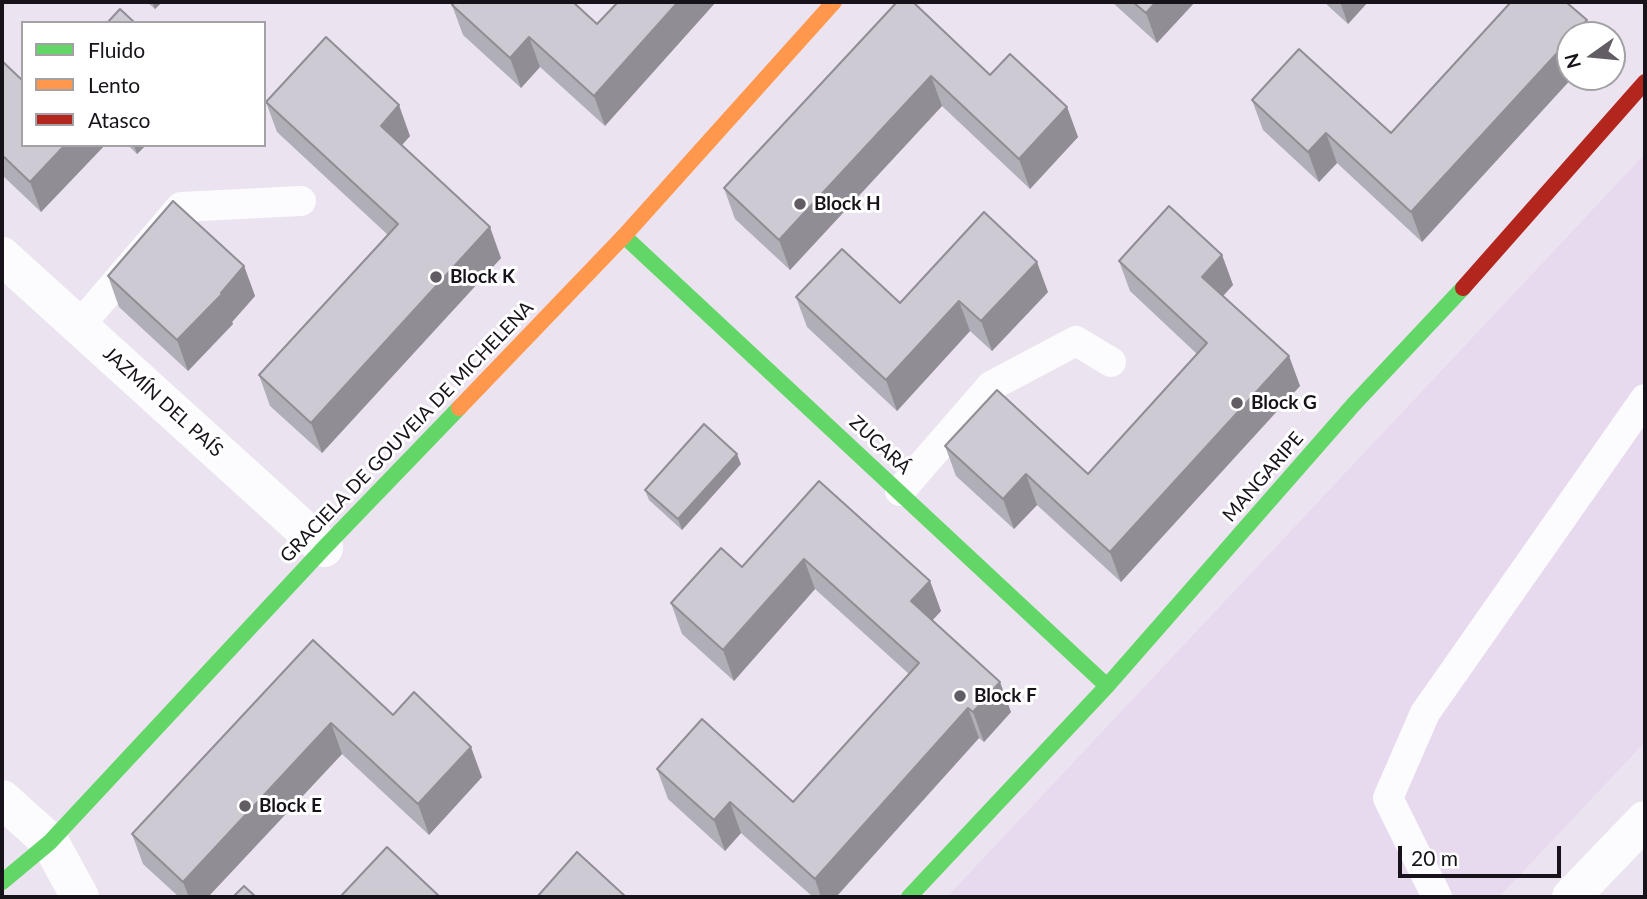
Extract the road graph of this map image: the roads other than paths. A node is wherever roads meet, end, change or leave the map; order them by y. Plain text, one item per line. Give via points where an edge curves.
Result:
1 (834, 2) edge
2 (1645, 82) edge
3 (301, 201) dead end
4 (624, 236) junction
5 (2, 256) edge
6 (79, 326) junction
7 (1111, 362) dead end
8 (1645, 399) edge
9 (900, 492) junction
10 (324, 548) junction
11 (1107, 686) junction
12 (2, 799) edge
13 (1645, 820) edge
14 (50, 842) junction
15 (2, 882) edge
16 (80, 897) edge
17 (909, 897) edge
18 (1437, 897) edge
19 (1571, 897) edge

1 - 4 street, GRACIELA DE GOUVEIA DE MICHELENA
2 - 11 street, MANGARIPE
3 - 6 lane via 181,207
4 - 9 street, ZUCARÁ
4 - 10 street, GRACIELA DE GOUVEIA DE MICHELENA
5 - 6 street, JAZMÍN DEL PAÍS
6 - 10 street, JAZMÍN DEL PAÍS
7 - 9 lane via 1076,341 991,386
8 - 18 lane via 1425,713 1388,798
9 - 11 street, ZUCARÁ
10 - 14 street, GRACIELA DE GOUVEIA DE MICHELENA
11 - 17 street, MANGARIPE
12 - 14 street
13 - 19 street
14 - 15 street, GRACIELA DE GOUVEIA DE MICHELENA
14 - 16 street

